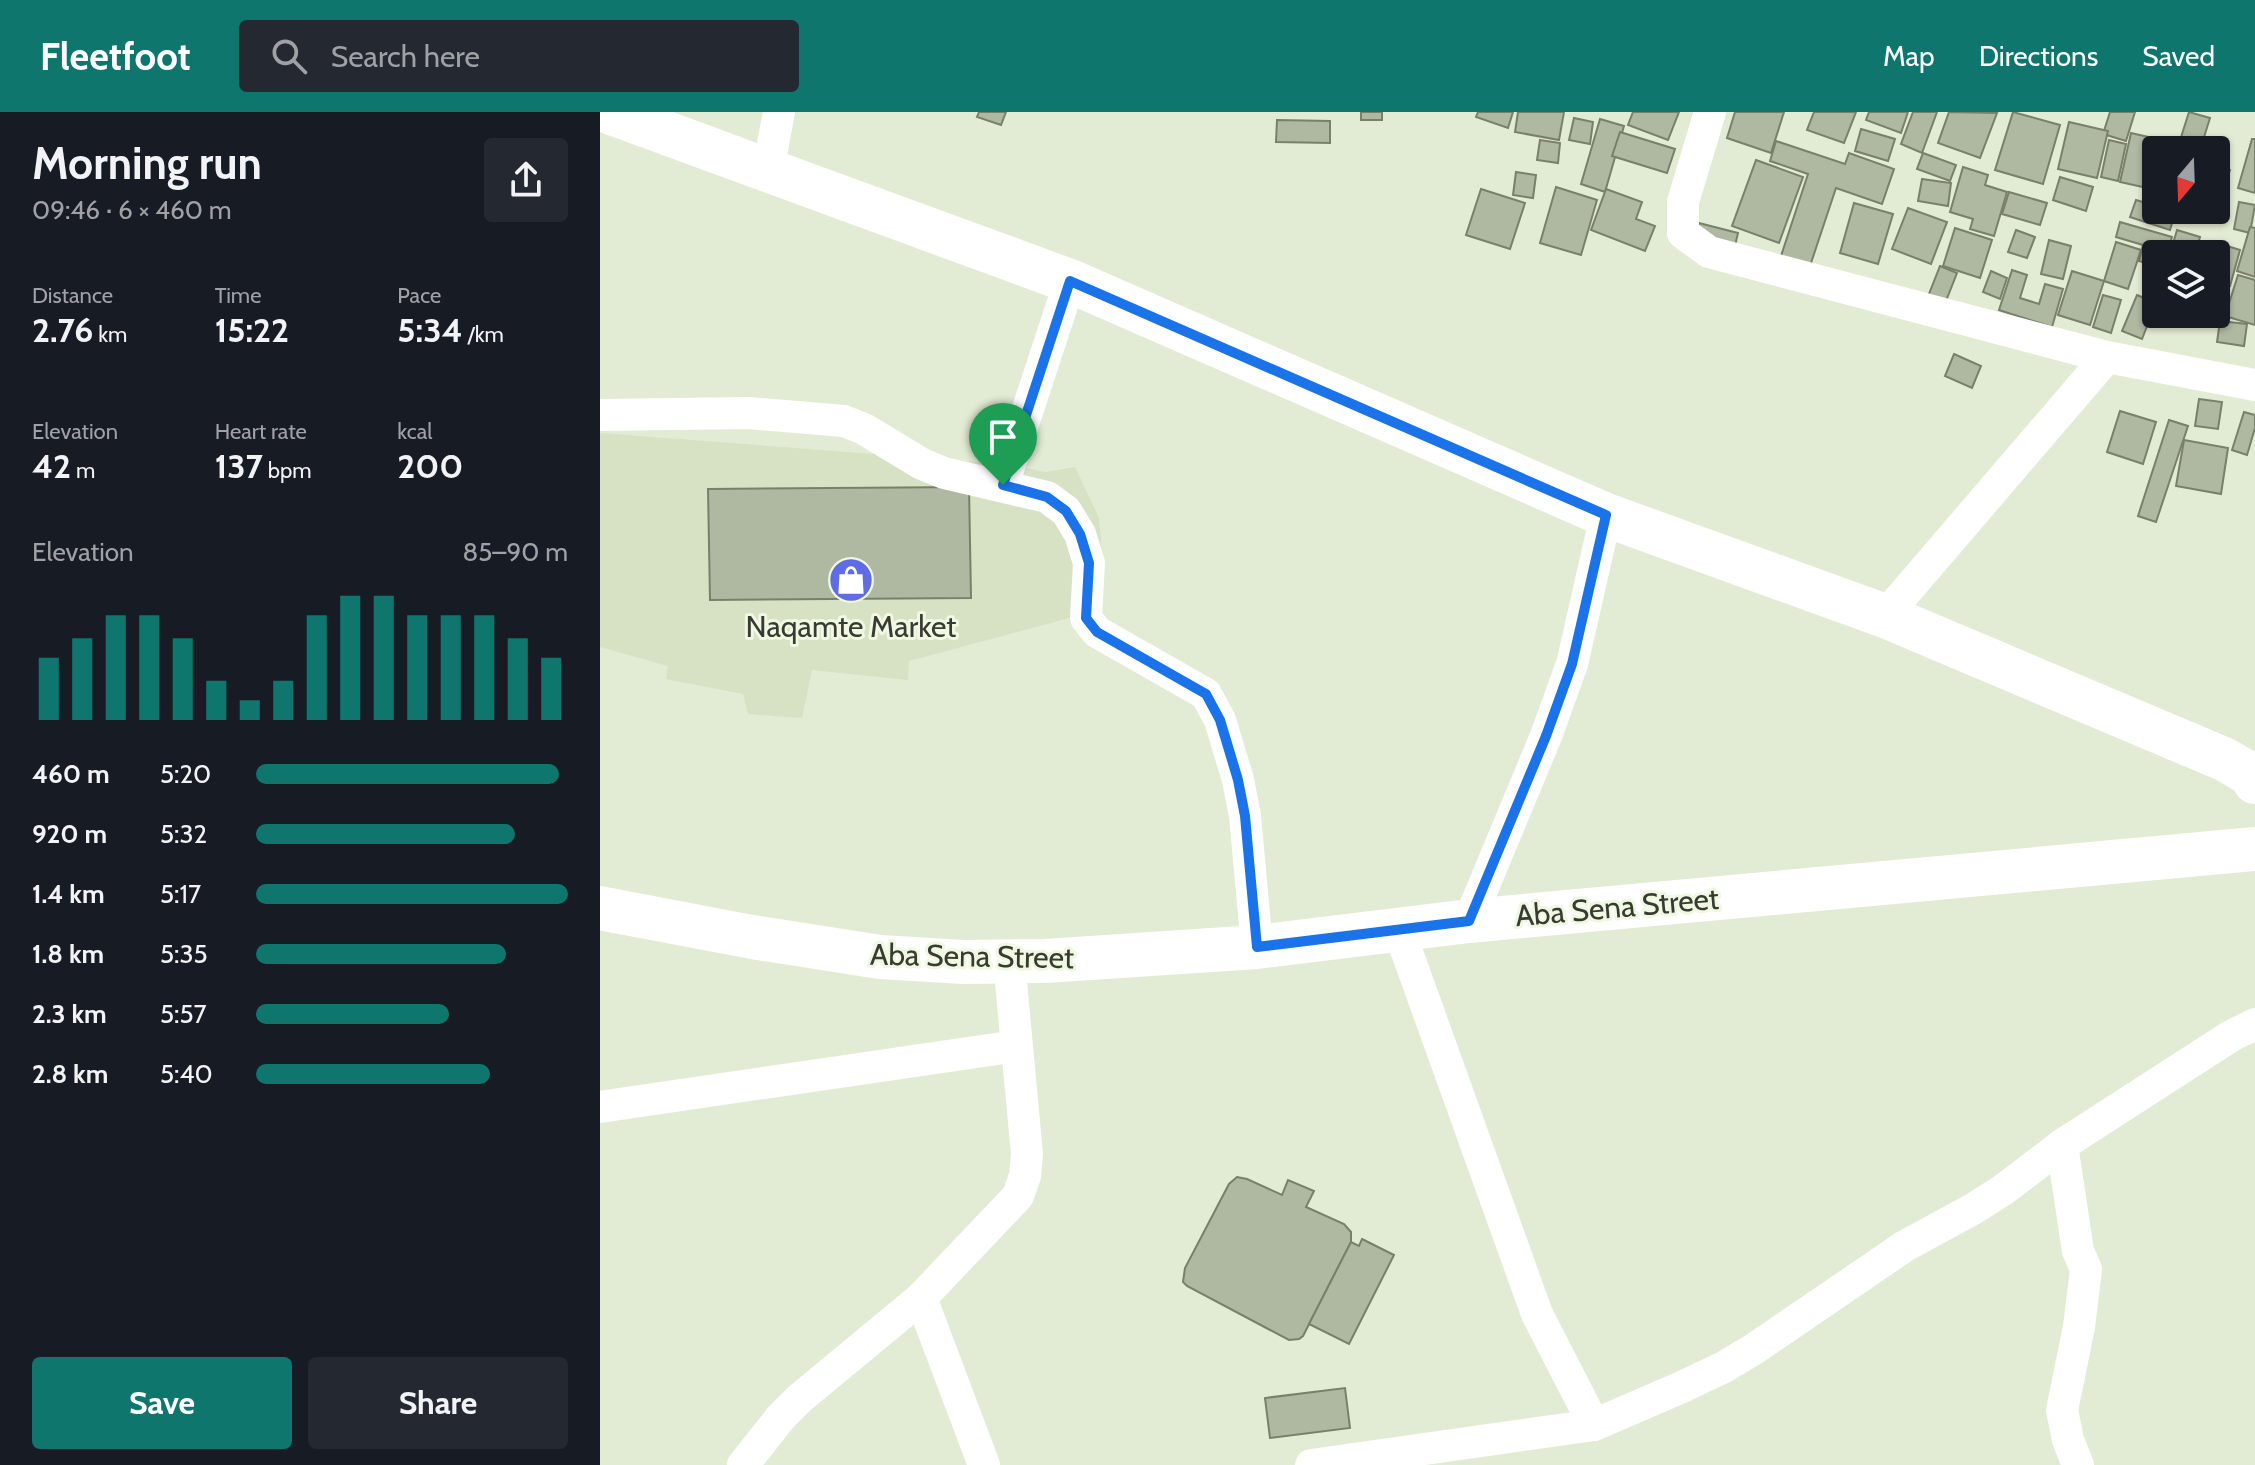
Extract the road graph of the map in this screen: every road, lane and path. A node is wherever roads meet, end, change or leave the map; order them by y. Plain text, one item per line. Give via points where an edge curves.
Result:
1 (609, 112) edge
2 (779, 112) edge
3 (1710, 112) edge
4 (768, 170) junction
5 (1070, 281) junction
6 (2107, 357) junction
7 (2255, 385) edge
8 (600, 415) edge
9 (1003, 485) junction
10 (1606, 515) junction
11 (1885, 616) junction
12 (2255, 782) edge
13 (2255, 849) edge
14 (600, 908) edge
15 (1469, 921) junction
16 (1399, 930) junction
17 (1257, 947) junction
18 (1009, 961) junction
19 (2255, 1024) edge
20 (1016, 1046) junction
21 (600, 1107) edge
22 (2062, 1145) junction
23 (921, 1298) junction
24 (1594, 1425) junction
25 (1501, 1452) edge
26 (743, 1465) edge
27 (984, 1465) edge
28 (1311, 1465) edge
29 (2078, 1465) edge

1 - 4 street
2 - 4 street
3 - 6 street via 1683,202 1683,233 1709,252
4 - 5 street
5 - 9 street
5 - 10 street
6 - 7 street
6 - 11 street
8 - 9 street via 748,413 844,421 944,473
9 - 17 street via 1047,497 1066,511 1089,563 1086,618 1097,632 1206,694 1220,720 1245,816
10 - 11 street
10 - 15 street via 1572,664
11 - 12 street via 2226,760
13 - 15 street, Aba Sena Street
14 - 18 street, Aba Sena Street via 880,957
15 - 16 street, Aba Sena Street
16 - 17 street, Aba Sena Street
16 - 24 street via 1537,1314
17 - 18 street, Aba Sena Street
18 - 20 street
19 - 22 street
20 - 21 street
20 - 23 street via 1027,1154 1018,1196
22 - 24 street via 2003,1190 1905,1246 1724,1367
22 - 29 street via 2078,1251 2086,1269 2062,1410
23 - 26 street via 799,1399
23 - 27 street
24 - 25 street
25 - 28 street

